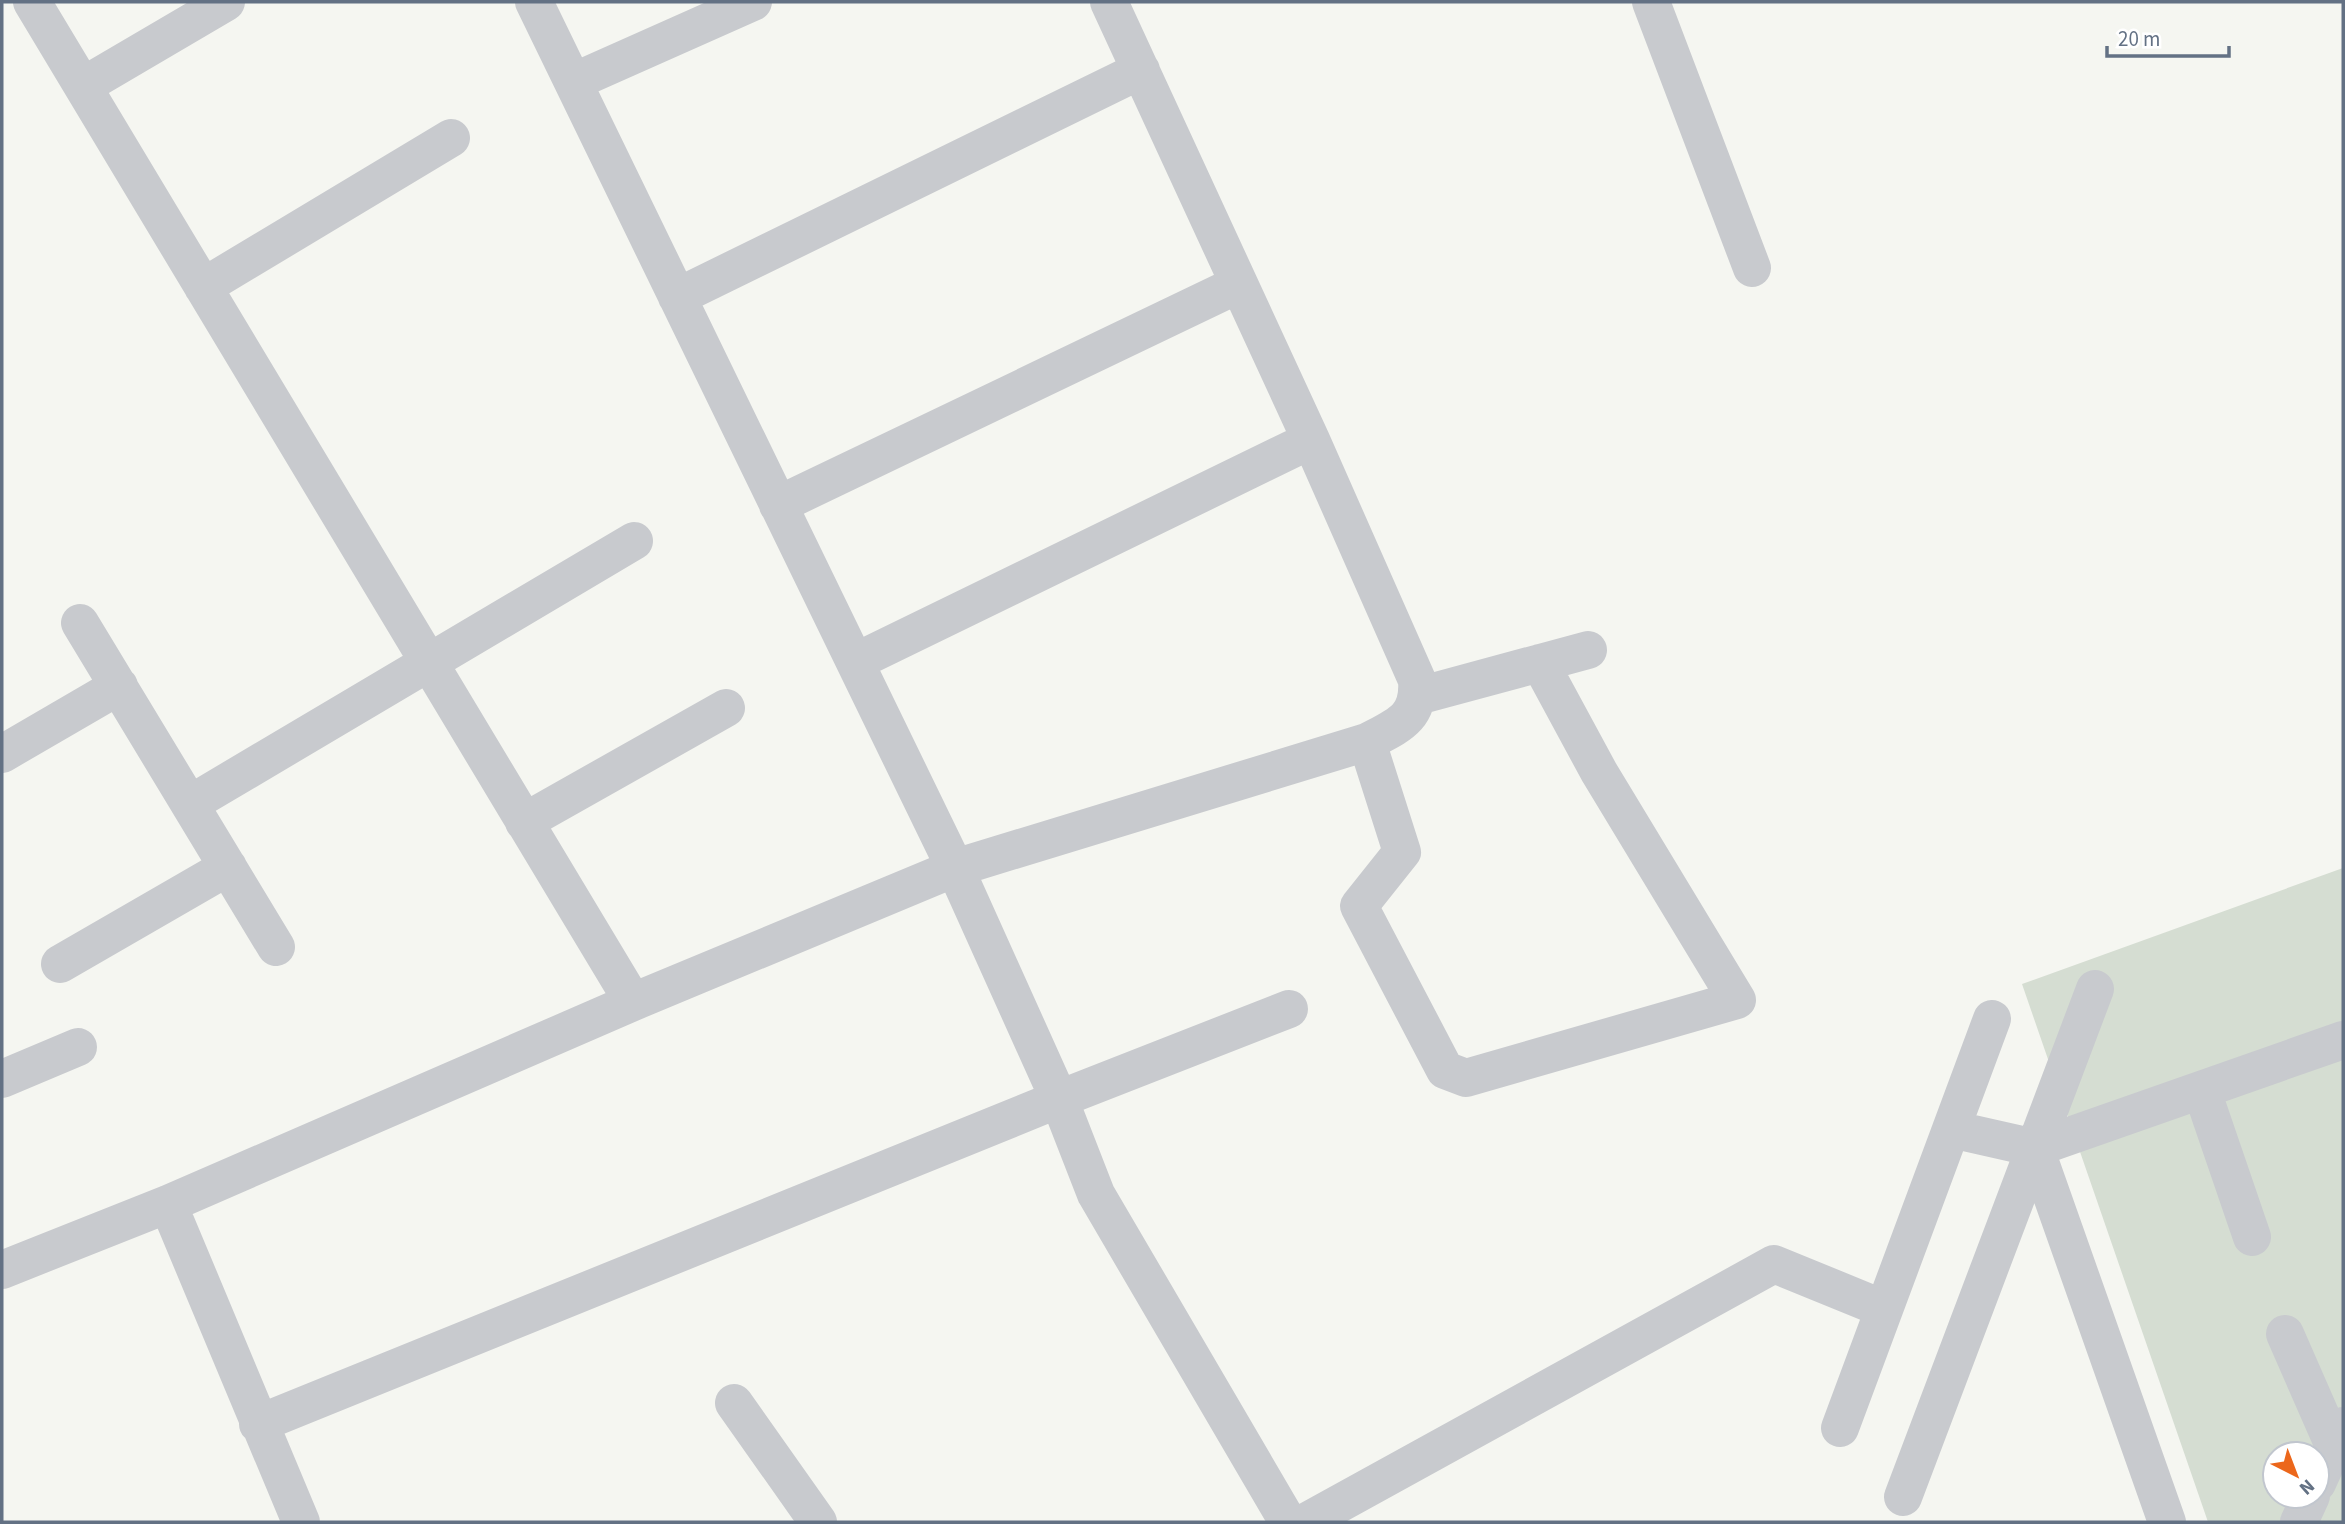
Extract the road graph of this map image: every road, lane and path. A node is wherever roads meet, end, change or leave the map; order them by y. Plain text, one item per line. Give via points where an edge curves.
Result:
1 (32, 2) edge
2 (226, 2) edge
3 (534, 2) edge
4 (753, 2) edge
5 (1109, 2) edge
6 (1651, 2) edge
7 (1141, 71) junction
8 (573, 82) junction
9 (83, 86) junction
10 (451, 138) dead end
11 (1752, 268) dead end
12 (1239, 284) junction
13 (203, 287) junction
14 (677, 297) junction
15 (1311, 440) junction
16 (778, 505) junction
17 (634, 541) dead end
18 (80, 623) dead end
19 (1588, 650) dead end
20 (430, 661) junction
21 (855, 662) junction
22 (1540, 663) junction
23 (119, 686) junction
24 (1418, 696) junction
25 (726, 708) dead end
26 (1367, 742) junction
27 (2, 754) edge
28 (190, 804) junction
29 (524, 822) junction
30 (228, 867) junction
31 (955, 868) junction
32 (276, 947) dead end
33 (60, 964) dead end
34 (2095, 989) dead end
35 (633, 1002) junction
36 (1289, 1009) dead end
37 (1992, 1018) dead end
38 (2343, 1040) edge
39 (78, 1047) dead end
40 (2, 1079) edge
41 (2202, 1091) junction
42 (1059, 1099) junction
43 (1951, 1129) junction
44 (2035, 1148) junction
45 (168, 1204) junction
46 (2252, 1237) dead end
47 (2, 1270) edge
48 (1884, 1309) junction
49 (2285, 1334) dead end
50 (734, 1403) dead end
51 (258, 1424) junction
52 (1840, 1428) dead end
53 (2339, 1436) edge
54 (2331, 1453) edge
55 (1903, 1497) dead end
56 (301, 1522) edge
57 (818, 1522) edge
58 (1288, 1522) edge
59 (1306, 1522) edge
60 (2164, 1522) edge

1 - 9 street
2 - 9 street
3 - 8 street
4 - 8 street
5 - 7 street
6 - 11 street
7 - 12 street
7 - 14 street
8 - 14 street
9 - 13 street
10 - 13 street
12 - 15 street
12 - 16 street
13 - 20 street
14 - 16 street
15 - 21 street
15 - 24 street via 1417,680
16 - 21 street
17 - 20 street
18 - 23 street
19 - 22 street
20 - 28 street
20 - 29 street
21 - 31 street
22 - 24 street
22 - 26 street via 1599,772 1737,1000 1466,1078 1444,1070 1359,906 1402,852
23 - 27 street
23 - 28 street
24 - 26 street via 1400,725
25 - 29 street
26 - 31 street
28 - 30 street
29 - 35 street
30 - 32 street
30 - 33 street
31 - 35 street
31 - 42 street
34 - 44 street
35 - 45 street
36 - 42 street
37 - 43 street
38 - 41 street
39 - 40 street
41 - 44 street
41 - 46 street
42 - 51 street
42 - 58 street via 1097,1194
43 - 44 street
43 - 48 street
44 - 55 street
44 - 60 street
45 - 47 street
45 - 51 street
48 - 52 street
48 - 59 street via 1774,1264
49 - 53 street
50 - 57 street
51 - 56 street
53 - 54 street

